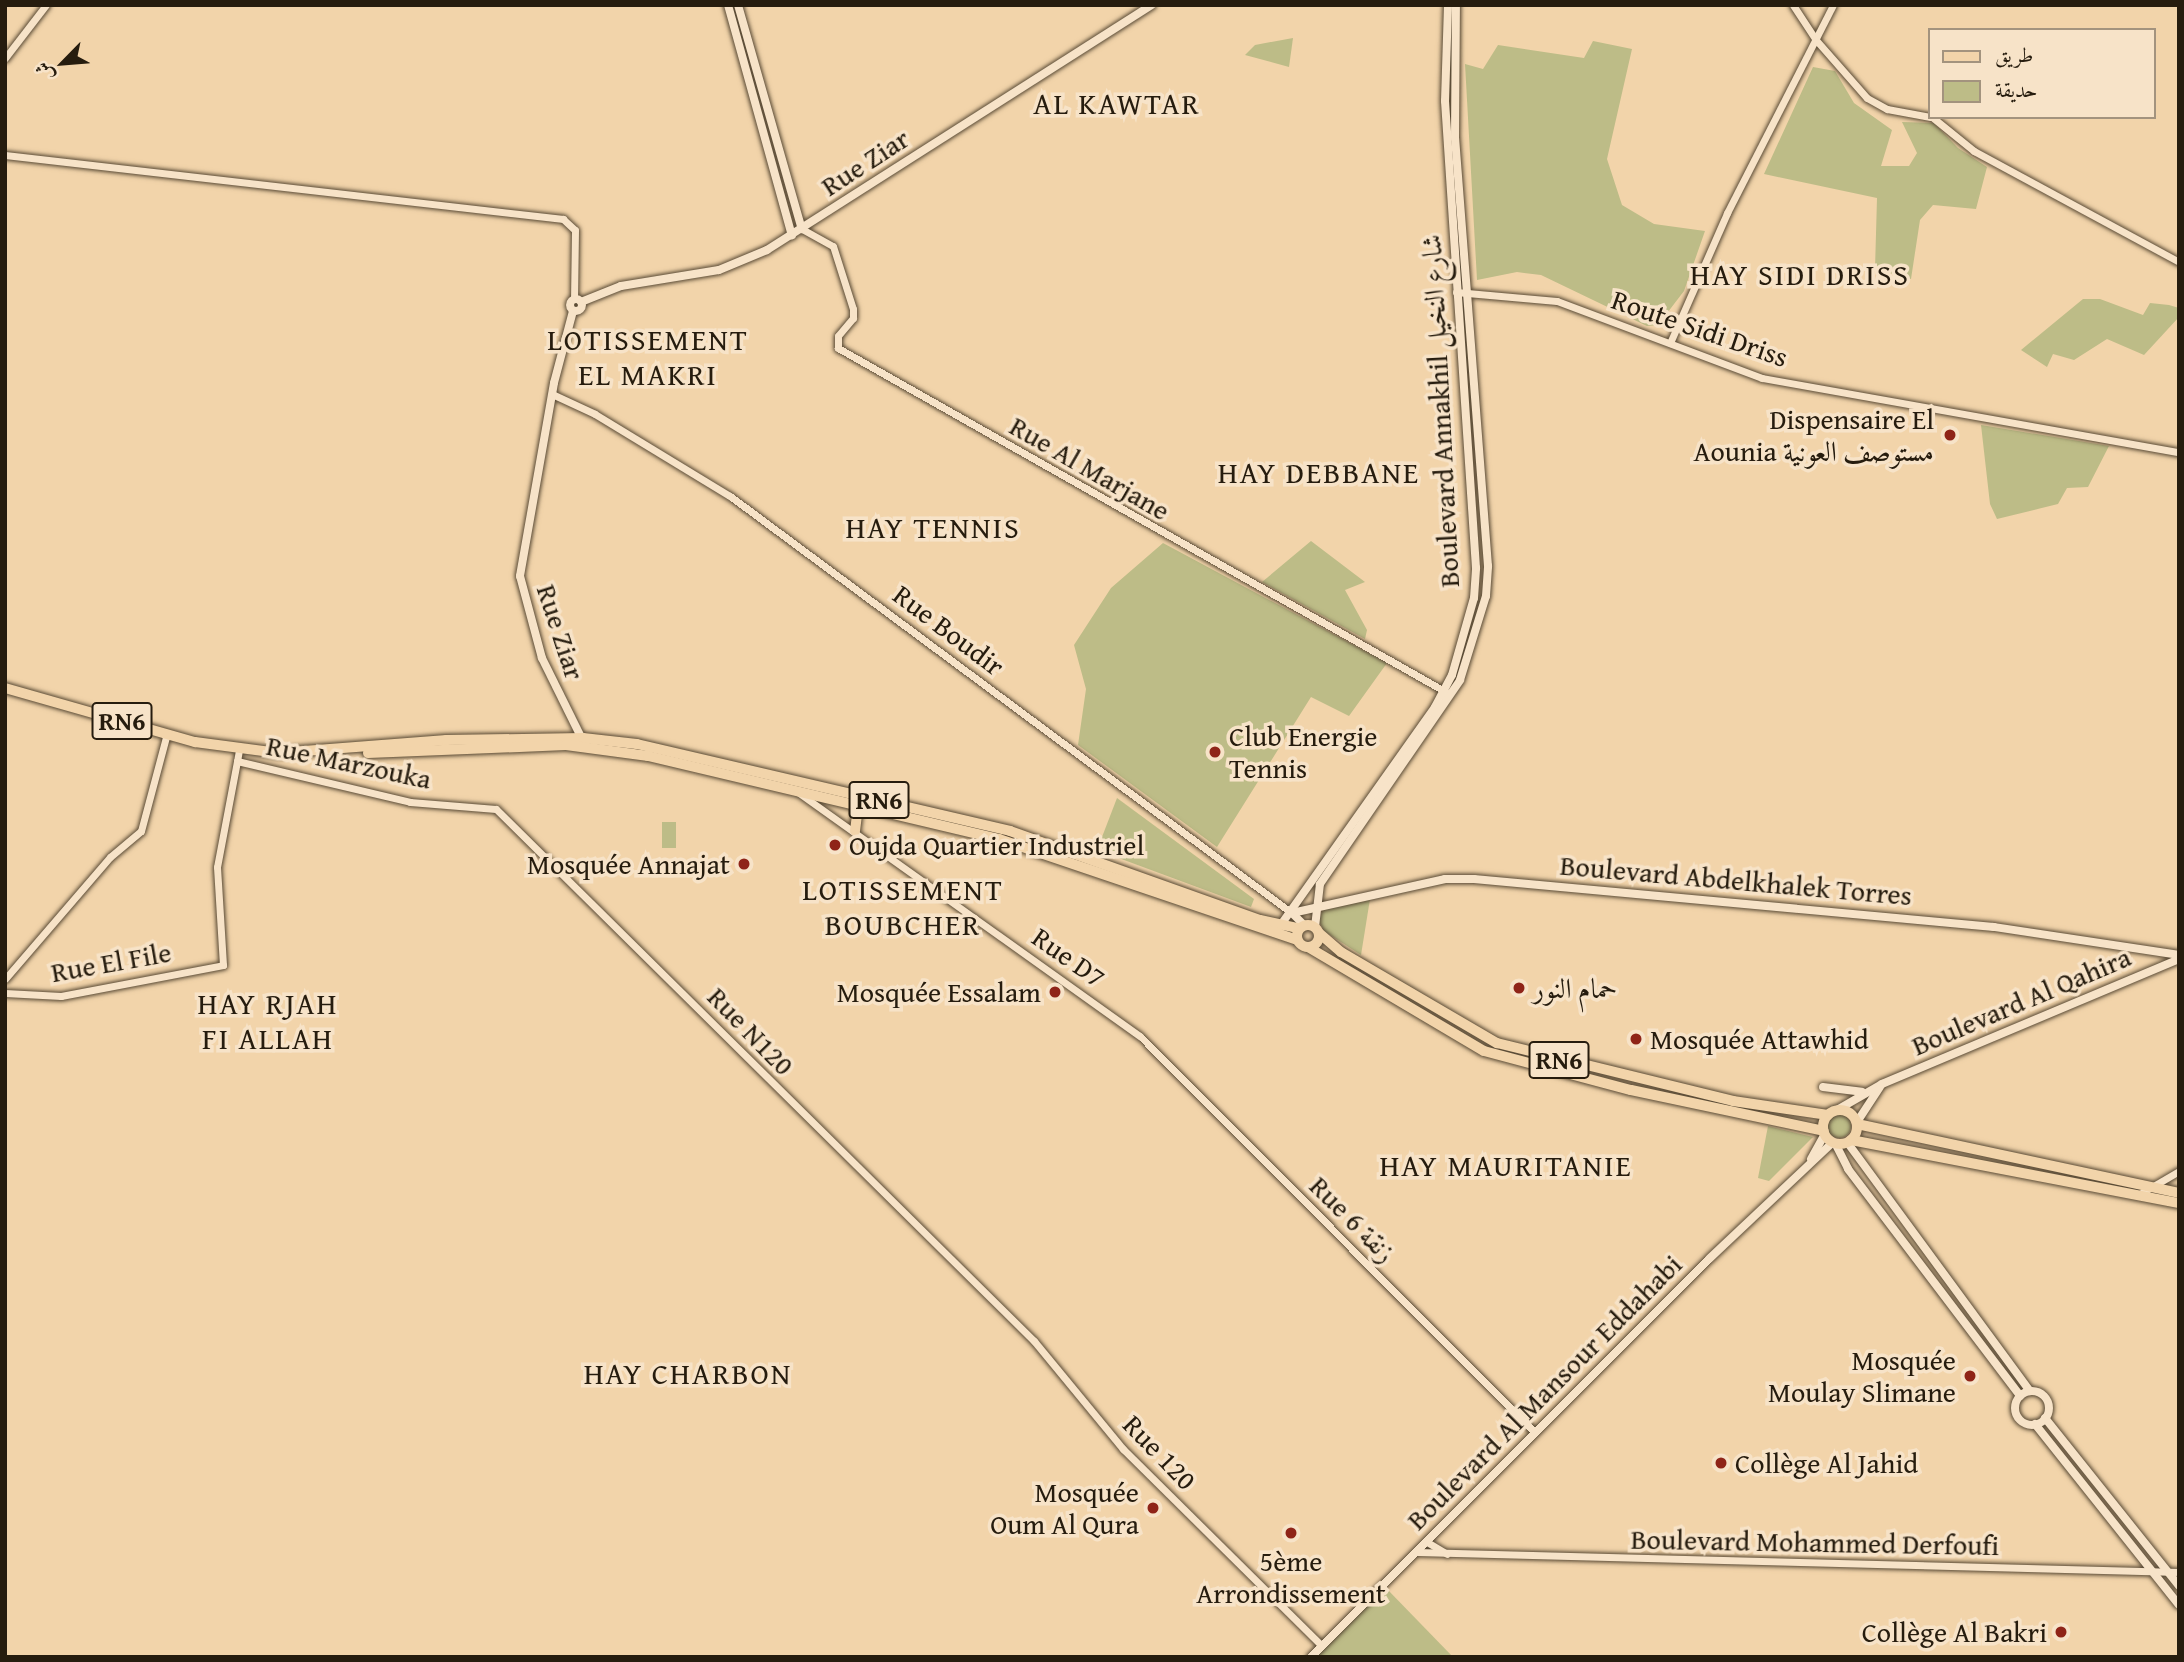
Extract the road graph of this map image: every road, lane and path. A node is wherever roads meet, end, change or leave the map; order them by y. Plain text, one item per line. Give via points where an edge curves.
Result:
1 (47, 5) edge
2 (728, 5) edge
3 (738, 5) edge
4 (1151, 5) edge
5 (1448, 5) edge
6 (1456, 5) edge
7 (1793, 5) edge
8 (1833, 5) edge
9 (1816, 40) junction
10 (5, 58) edge
11 (762, 89) junction
12 (752, 91) junction
13 (1928, 116) edge
14 (1934, 119) edge
15 (774, 133) junction
16 (764, 136) junction
17 (5, 155) edge
18 (802, 229) junction
19 (792, 235) junction
20 (2179, 262) edge
21 (1468, 291) junction
22 (1456, 292) junction
23 (578, 301) junction
24 (1670, 343) junction
25 (552, 394) junction
26 (2179, 452) edge
27 (5, 688) edge
28 (1447, 693) junction
29 (568, 718) junction
30 (167, 733) junction
31 (566, 741) junction
32 (584, 742) junction
33 (445, 744) junction
34 (239, 750) junction
35 (347, 751) junction
36 (237, 761) junction
37 (800, 789) junction
38 (858, 806) junction
39 (496, 808) joint
40 (855, 831) junction
41 (1110, 872) junction
42 (1315, 907) junction
43 (1292, 913) junction
44 (1280, 926) junction
45 (1301, 927) junction
46 (1317, 930) junction
47 (1284, 939) junction
48 (1297, 940) junction
49 (1308, 947) junction
50 (1291, 950) dead end
51 (2179, 957) edge
52 (5, 979) edge
53 (5, 993) edge
54 (1140, 1036) joint
55 (1882, 1084) junction
56 (1823, 1087) dead end
57 (1865, 1092) junction
58 (1832, 1113) junction
59 (1857, 1123) junction
60 (1825, 1132) junction
61 (1849, 1141) junction
62 (1834, 1142) junction
63 (1810, 1161) junction
64 (2179, 1171) edge
65 (2147, 1188) junction
66 (2179, 1193) edge
67 (2138, 1195) junction
68 (2179, 1203) edge
69 (976, 1283) joint
70 (2030, 1391) junction
71 (2020, 1396) junction
72 (2045, 1418) junction
73 (2035, 1424) junction
74 (1535, 1433) junction
75 (1427, 1542) junction
76 (1417, 1552) junction
77 (1451, 1556) junction
78 (2151, 1570) junction
79 (2166, 1571) junction
80 (2179, 1572) edge
81 (2179, 1586) edge
82 (2179, 1605) edge
83 (1321, 1645) junction
84 (1311, 1657) edge

1 - 10 street
2 - 12 main road
3 - 11 main road
4 - 18 main road, Rue Ziar
5 - 22 main road, Boulevard Annakhil شارع النخيل via 1445,101
6 - 21 main road, Boulevard Annakhil شارع النخيل via 1455,126
7 - 9 street
8 - 9 street
9 - 13 street via 1876,104
9 - 24 street via 1727,212
11 - 12 main road
11 - 15 main road
12 - 16 main road
14 - 20 street via 1974,151
15 - 16 main road
15 - 18 main road
16 - 19 main road
17 - 23 street via 568,220 575,230
18 - 19 main road, Rue Ziar
18 - 28 street, Rue Al Marjane via 824,238 836,256 854,313 838,336 840,350
19 - 23 main road, Rue Ziar via 719,270 621,286
21 - 22 street, Route Sidi Driss
21 - 24 street, Route Sidi Driss via 1557,301
21 - 28 main road, Boulevard Annakhil شارع النخيل via 1487,583 1460,680
22 - 28 main road, Boulevard Annakhil شارع النخيل via 1477,582
23 - 25 main road, Rue Ziar via 570,305 573,311
24 - 26 street, Route Sidi Driss via 1762,378
25 - 29 main road, Rue Ziar via 520,580 538,645
25 - 43 street, Rue Boudir via 595,414 767,521
27 - 30 main road, Rue Marzouka / RN6
28 - 42 main road, Boulevard Annakhil شارع النخيل via 1320,884
28 - 43 main road, Boulevard Annakhil شارع النخيل
29 - 31 main road, Rue Ziar
29 - 32 main road, Rue Ziar
30 - 34 main road, Rue Marzouka / RN6
30 - 52 street via 141,831 110,858
31 - 32 main road, RN6
31 - 33 main road, RN6
31 - 33 main road, RN6 via 457,748
32 - 37 main road, RN6 via 637,744
33 - 35 main road, RN6
33 - 35 main road, RN6 via 428,741
34 - 35 main road, RN6 via 291,754
34 - 36 street, Rue Marzouka
36 - 39 street, Rue Marzouka via 416,803
36 - 53 street, Rue El File via 217,867 223,965 66,995
37 - 38 main road, RN6
37 - 40 street, Rue D7
37 - 41 main road, RN6 via 992,826
38 - 40 main road
38 - 41 main road, RN6 via 999,839
39 - 69 street, Rue N120
40 - 54 street, Rue D7
41 - 44 main road, RN6
41 - 47 main road, RN6
42 - 43 main road, Boulevard Abdelkhalek Torres
42 - 46 main road, Boulevard Annakhil شارع النخيل
42 - 51 main road, Boulevard Abdelkhalek Torres via 1445,879 1474,879 1994,928
43 - 44 main road, Boulevard Annakhil شارع النخيل
43 - 45 main road, Rue Boudir
44 - 45 main road, RN6
45 - 46 main road, RN6
45 - 48 main road
46 - 49 main road via 1317,942
46 - 58 main road, RN6 via 1341,952 1497,1043 1734,1101
47 - 48 main road, RN6
47 - 50 main road
48 - 49 main road, RN6
49 - 60 main road, RN6 via 1484,1051 1531,1066
51 - 55 main road, Boulevard Al Qahira
54 - 74 street, Rue 6 زنقة
55 - 57 main road, Boulevard Al Qahira
55 - 59 main road
56 - 57 main road
57 - 58 main road, Boulevard Al Qahira
58 - 59 main road, RN6 via 1847,1111
58 - 60 main road
59 - 61 main road
59 - 65 main road, RN6
60 - 62 main road
60 - 63 main road
61 - 62 main road
61 - 67 main road
61 - 70 main road
62 - 63 main road
62 - 71 main road via 1848,1169
63 - 74 main road, Boulevard Al Mansour Eddahabi
64 - 65 street
65 - 66 main road, RN6
65 - 67 street
67 - 68 main road
69 - 83 street, Rue 120 via 1062,1371 1123,1449
70 - 71 main road
70 - 72 main road via 2045,1398
71 - 73 main road via 2017,1416
72 - 73 main road
72 - 79 main road
73 - 78 main road
74 - 75 main road, Boulevard Al Mansour Eddahabi
75 - 76 main road, Boulevard Al Mansour Eddahabi
75 - 77 street, Boulevard Mohammed Derfoufi
76 - 77 street, Boulevard Mohammed Derfoufi
76 - 83 main road, Boulevard Al Mansour Eddahabi
77 - 78 street, Boulevard Mohammed Derfoufi
78 - 79 street, Boulevard Mohammed Derfoufi
78 - 82 main road
79 - 80 street, Boulevard Mohammed Derfoufi
79 - 81 main road
83 - 84 main road, Boulevard Al Mansour Eddahabi

